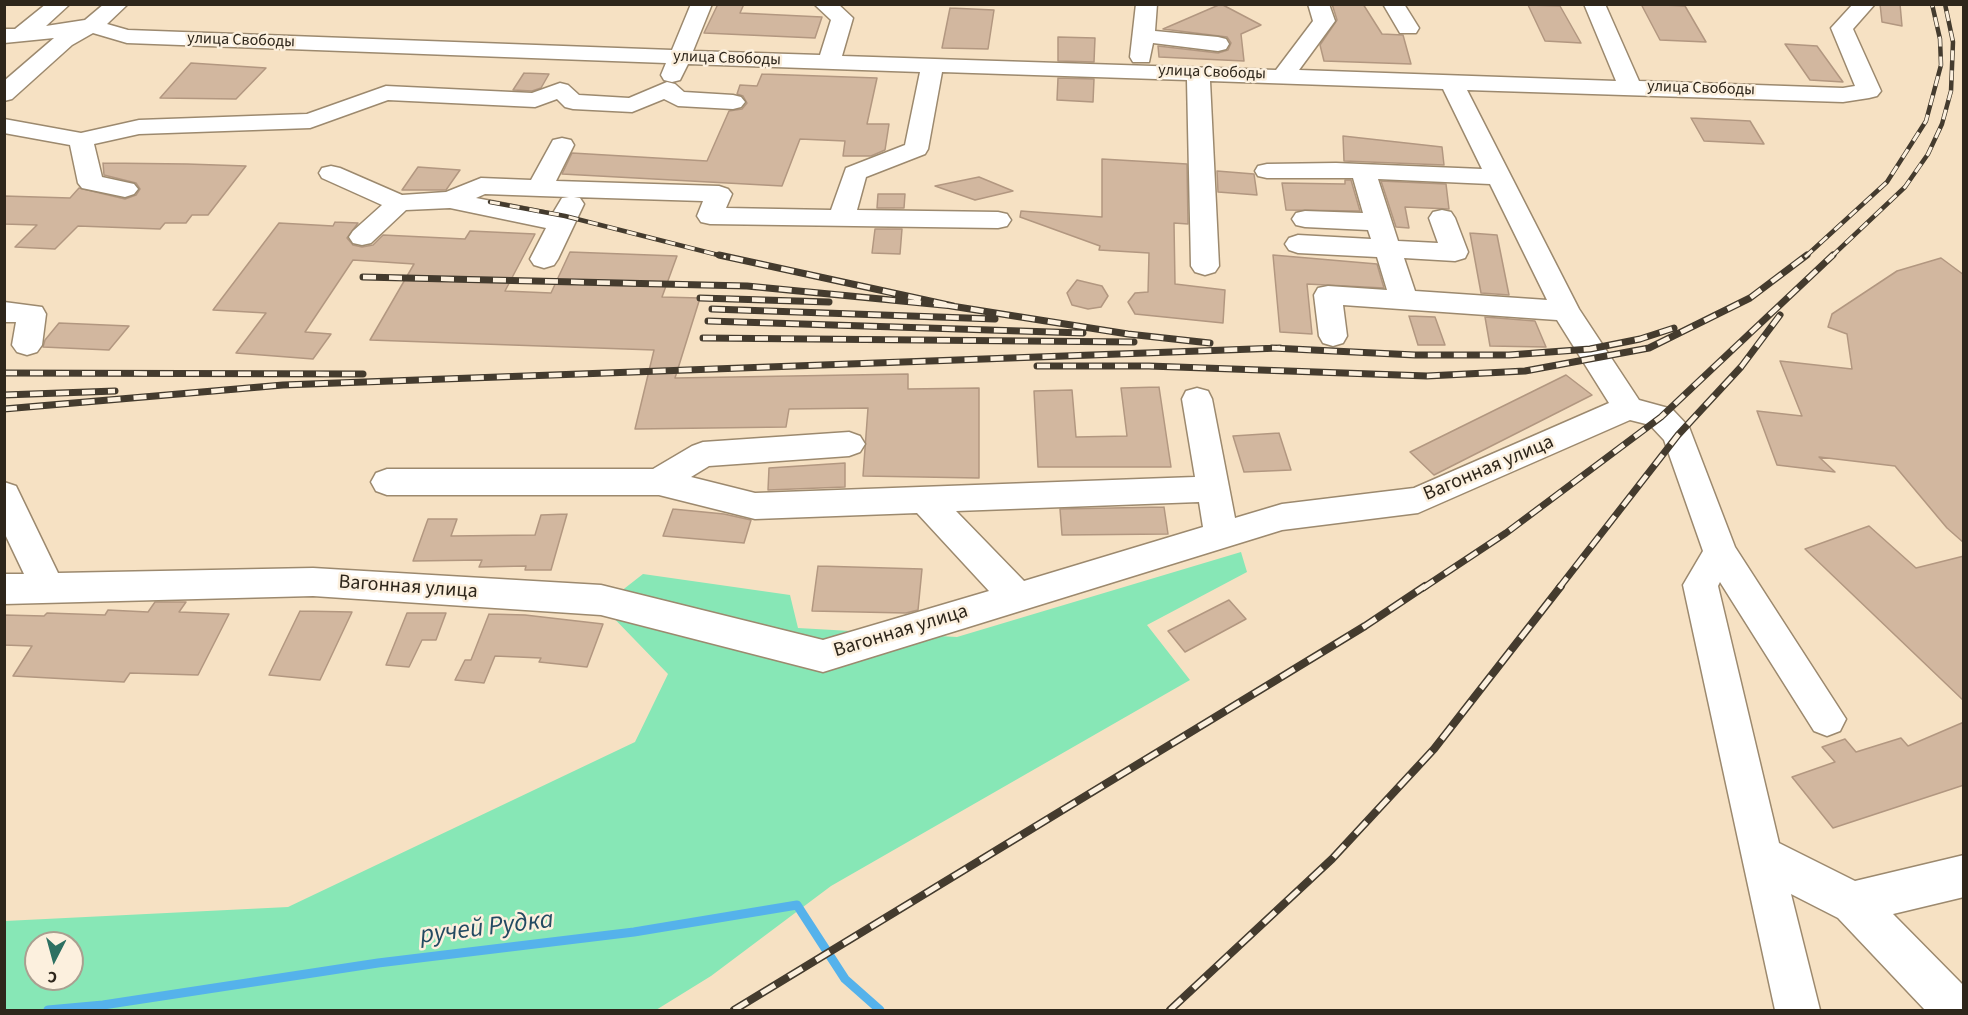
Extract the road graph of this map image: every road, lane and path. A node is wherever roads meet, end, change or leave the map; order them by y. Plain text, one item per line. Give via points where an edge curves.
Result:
1 (60, 4) edge
2 (118, 4) edge
3 (702, 4) edge
4 (824, 4) edge
5 (1147, 4) edge
6 (1317, 4) edge
7 (1393, 4) edge
8 (1594, 4) edge
9 (1865, 4) edge
10 (91, 26) junction
11 (1408, 28) dead end
12 (13, 36) edge
13 (1145, 36) junction
14 (1218, 44) dead end
15 (580, 54) junction
16 (679, 57) junction
17 (830, 62) junction
18 (932, 66) junction
19 (1139, 71) junction
20 (1198, 73) junction
21 (1284, 75) junction
22 (1451, 81) junction
23 (1630, 86) junction
24 (667, 88) junction
25 (560, 90) junction
26 (4, 94) edge
27 (733, 102) dead end
28 (4, 126) edge
29 (81, 140) junction
30 (1328, 144) dead end
31 (562, 146) dead end
32 (1336, 170) junction
33 (1267, 171) dead end
34 (1363, 171) junction
35 (331, 172) dead end
36 (1500, 177) junction
37 (540, 188) junction
38 (125, 189) dead end
39 (578, 189) junction
40 (450, 200) junction
41 (399, 203) junction
42 (842, 218) junction
43 (1442, 218) dead end
44 (998, 220) dead end
45 (1379, 222) junction
46 (561, 223) junction
47 (362, 237) dead end
48 (1388, 249) junction
49 (544, 259) dead end
50 (1206, 266) dead end
51 (1404, 300) junction
52 (1566, 311) junction
53 (4, 312) edge
54 (1334, 336) dead end
55 (27, 345) dead end
56 (1197, 399) dead end
57 (1628, 408) junction
58 (849, 444) dead end
59 (387, 482) dead end
60 (660, 482) junction
61 (1213, 489) junction
62 (4, 495) edge
63 (925, 500) junction
64 (1221, 535) junction
65 (1720, 552) junction
66 (48, 588) junction
67 (4, 590) edge
68 (1017, 597) junction
69 (1827, 719) dead end
70 (1761, 856) junction
71 (1964, 876) edge
72 (1853, 903) junction
73 (1797, 1011) edge
74 (1955, 1011) edge

1 - 12 street
2 - 10 street
3 - 16 street
4 - 17 street via 842,18
5 - 13 street
6 - 21 street via 1324,21
7 - 11 street
8 - 23 street
9 - 23 street, улица Свободы via 1842,28 1869,91 1843,95
10 - 12 street, улица Свободы
10 - 15 street, улица Свободы via 127,36
10 - 26 street via 63,40
13 - 14 street
13 - 19 street
15 - 16 street, улица Свободы
15 - 25 street
16 - 17 street, улица Свободы
16 - 24 street
17 - 18 street, улица Свободы
18 - 19 street, улица Свободы
18 - 42 street via 916,149 855,173
19 - 20 street, улица Свободы
20 - 21 street, улица Свободы
20 - 50 street
21 - 22 street, улица Свободы
22 - 23 street, улица Свободы
22 - 36 street
24 - 25 street via 632,105 573,102
24 - 27 street via 678,99
25 - 29 street via 535,100 386,93 310,122 138,127
28 - 29 street
29 - 38 street via 91,183
30 - 32 street
31 - 37 street
32 - 33 street
32 - 34 street
34 - 36 street
34 - 45 street
35 - 41 street
36 - 52 street
37 - 39 street
37 - 40 street via 481,186
39 - 42 street via 719,194 710,216
39 - 46 street
40 - 41 street
40 - 46 street
41 - 47 street
42 - 44 street
43 - 48 street via 1455,252
45 - 48 street
45 - 48 street via 1301,231
46 - 49 street
48 - 51 street
51 - 52 street
51 - 54 street via 1328,295
52 - 57 street
53 - 55 street via 32,314
56 - 61 street
57 - 64 street, Вагонная улица via 1418,500 1282,517
57 - 65 street via 1661,417 1678,435
58 - 60 street via 703,454
59 - 60 street
60 - 63 street via 755,506
61 - 63 street
61 - 64 street
62 - 66 street
63 - 68 street
64 - 68 street, Вагонная улица
65 - 69 street
65 - 70 street via 1700,585
66 - 67 street, Вагонная улица
66 - 68 street, Вагонная улица via 313,582 601,600 823,656
70 - 72 street
70 - 73 street
71 - 72 street
72 - 74 street

